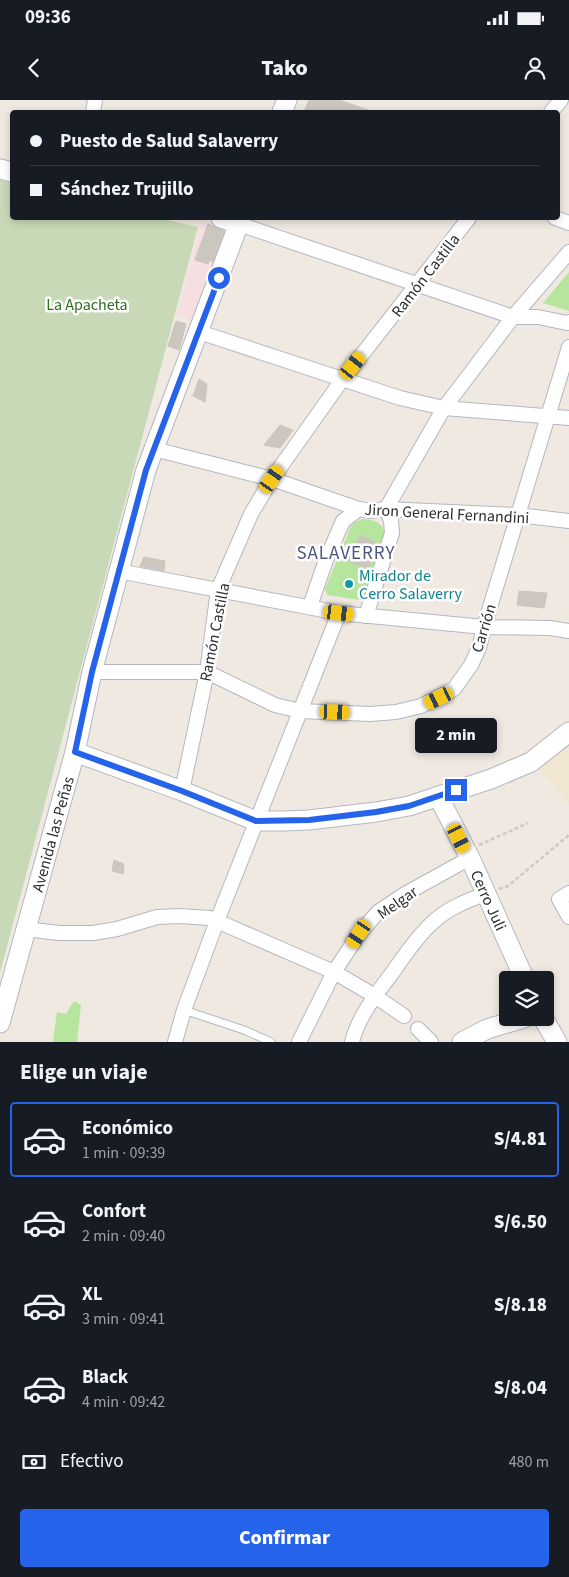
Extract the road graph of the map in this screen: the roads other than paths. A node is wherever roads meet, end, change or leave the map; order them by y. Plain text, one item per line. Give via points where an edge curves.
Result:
1 (234, 220) edge
2 (467, 220) edge
3 (569, 252) edge
4 (418, 284) junction
5 (513, 318) junction
6 (569, 322) edge
7 (199, 332) junction
8 (569, 347) edge
9 (342, 380) junction
10 (444, 408) junction
11 (547, 416) junction
12 (569, 418) edge
13 (154, 449) junction
14 (272, 479) junction
15 (359, 509) junction
16 (386, 509) junction
17 (518, 515) junction
18 (569, 521) edge
19 (118, 571) junction
20 (218, 590) junction
21 (310, 606) junction
22 (339, 613) junction
23 (366, 616) junction
24 (484, 628) junction
25 (569, 631) edge
26 (92, 672) junction
27 (207, 672) junction
28 (300, 711) junction
29 (569, 732) edge
30 (75, 752) junction
31 (182, 791) junction
32 (438, 796) junction
33 (256, 821) junction
34 (468, 855) junction
35 (569, 893) edge
36 (485, 894) junction
37 (569, 917) edge
38 (217, 921) junction
39 (25, 929) junction
40 (520, 971) edge
41 (334, 972) junction
42 (375, 996) junction
43 (184, 1010) junction
44 (404, 1016) dead end
45 (0, 1023) edge
46 (499, 1025) edge
47 (547, 1026) edge
48 (418, 1029) dead end
49 (175, 1042) edge
50 (271, 1042) edge
51 (299, 1042) edge
52 (352, 1042) edge
53 (431, 1042) edge
54 (462, 1042) edge
55 (557, 1042) edge

1 - 4 street
1 - 7 street, Avenida las Peñas
2 - 4 street, Ramón Castilla
3 - 5 street
4 - 5 street
4 - 9 street, Ramón Castilla
5 - 6 street via 538,317
5 - 10 street
7 - 9 street
7 - 13 street, Avenida las Peñas
8 - 11 street, Carrión
9 - 10 street
9 - 14 street, Ramón Castilla
10 - 11 street
10 - 16 street
11 - 12 street
11 - 17 street, Carrión
13 - 14 street, Jiron General Fernandini
13 - 19 street, Avenida las Peñas
14 - 15 street, Jiron General Fernandini
14 - 20 street, Ramón Castilla via 251,514
15 - 16 street, Jiron General Fernandini
15 - 21 street via 343,521
16 - 17 street, Jiron General Fernandini
16 - 23 street via 392,533
17 - 18 street, Jiron General Fernandini
17 - 24 street, Carrión
19 - 20 street
19 - 26 street, Avenida las Peñas
20 - 21 street
20 - 27 street, Ramón Castilla
21 - 22 street
22 - 23 street
22 - 28 street
23 - 24 street
24 - 25 street
24 - 28 street, Carrión via 471,665 454,689 421,706 370,714
26 - 27 street, Carrión
26 - 30 street, Avenida las Peñas
27 - 28 street, Carrión via 275,705
27 - 31 street, Ramón Castilla
28 - 33 street
29 - 32 street via 531,762
30 - 31 street
30 - 39 street, Avenida las Peñas
31 - 33 street
32 - 33 street via 376,812 309,820
32 - 34 street, Cerro Juli
33 - 38 street
34 - 36 street, Cerro Juli
34 - 41 street, Melgar via 378,912
35 - 37 street via 559,899
36 - 40 street, Cerro Juli
36 - 42 street via 456,905 432,923
38 - 39 street via 210,918 157,917 93,933
38 - 41 street
38 - 43 street
39 - 45 street, Avenida las Peñas
41 - 42 street
41 - 51 street, Melgar
42 - 44 street
42 - 52 street via 354,1032
43 - 49 street
43 - 50 lane
46 - 54 street
47 - 55 street
48 - 53 street

